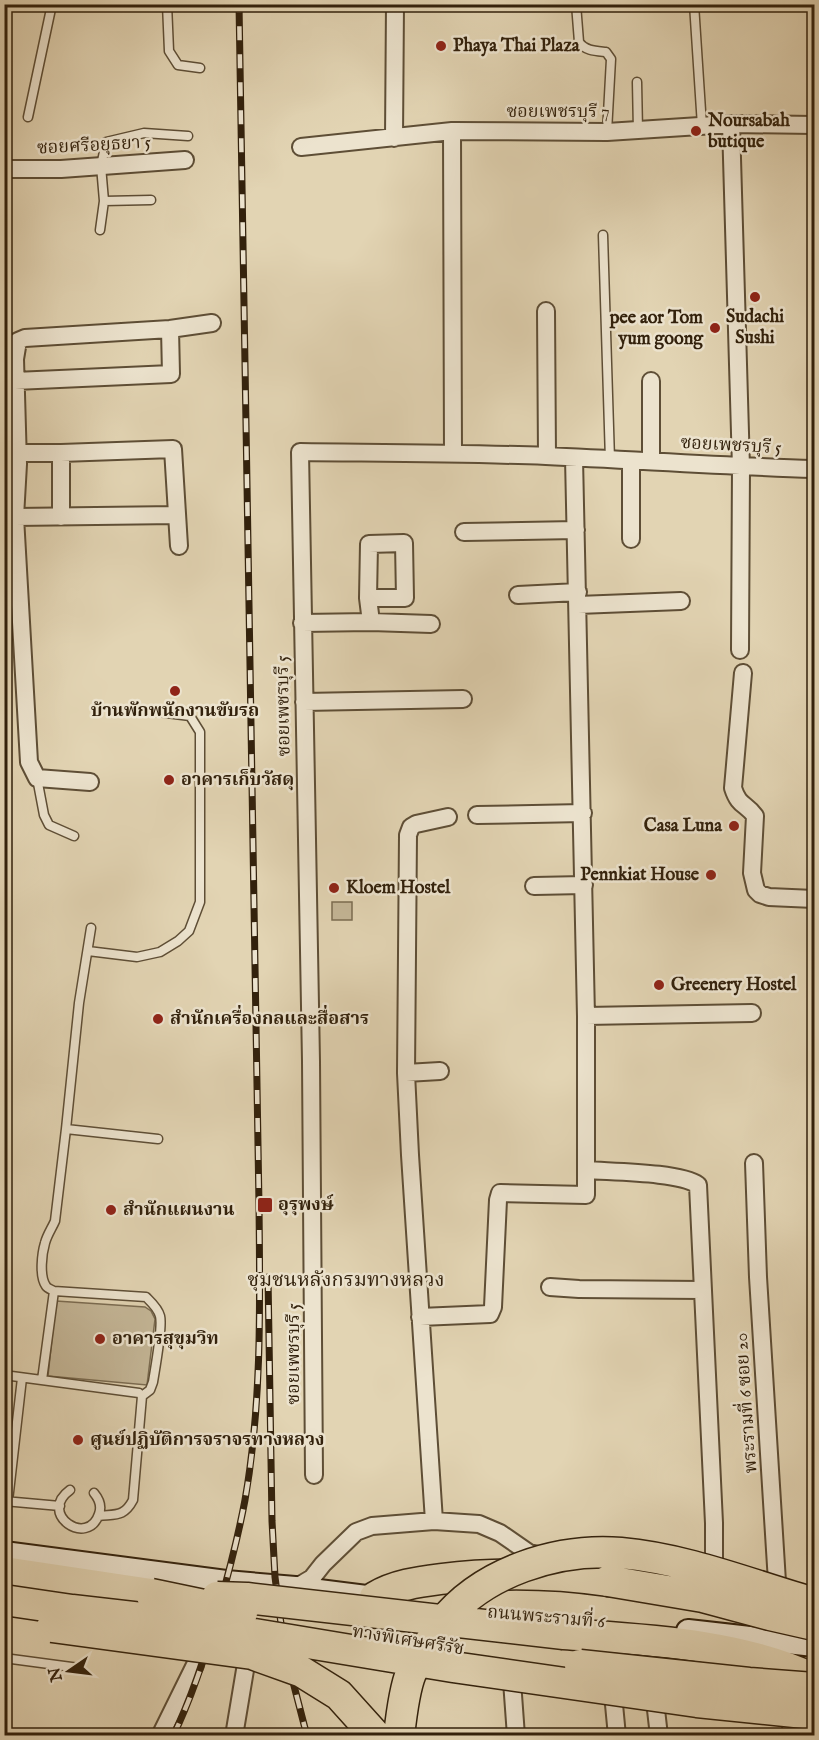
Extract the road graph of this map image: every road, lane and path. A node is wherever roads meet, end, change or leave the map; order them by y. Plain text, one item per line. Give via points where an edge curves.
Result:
1 (52, 4) edge
2 (167, 4) edge
3 (395, 4) edge
4 (576, 4) edge
5 (694, 4) edge
6 (200, 68) dead end
7 (637, 82) dead end
8 (28, 117) dead end
9 (731, 124) junction
10 (814, 125) edge
11 (702, 126) junction
12 (638, 131) junction
13 (452, 132) junction
14 (607, 132) junction
15 (188, 136) dead end
16 (394, 138) junction
17 (301, 147) dead end
18 (185, 160) dead end
19 (101, 166) junction
20 (4, 169) edge
21 (151, 200) dead end
22 (104, 201) junction
23 (100, 230) dead end
24 (603, 235) dead end
25 (546, 311) dead end
26 (212, 323) dead end
27 (170, 329) junction
28 (15, 381) junction
29 (651, 381) dead end
30 (61, 453) junction
31 (453, 453) junction
32 (547, 456) junction
33 (574, 458) junction
34 (610, 460) junction
35 (13, 461) edge
36 (631, 461) junction
37 (651, 461) junction
38 (741, 467) junction
39 (814, 469) edge
40 (177, 515) junction
41 (15, 517) junction
42 (61, 517) junction
43 (576, 530) junction
44 (464, 532) dead end
45 (631, 538) dead end
46 (179, 546) dead end
47 (519, 595) dead end
48 (368, 598) dead end
49 (578, 599) junction
50 (681, 601) dead end
51 (371, 622) junction
52 (302, 623) junction
53 (431, 624) dead end
54 (740, 650) dead end
55 (743, 673) dead end
56 (463, 699) dead end
57 (304, 702) junction
58 (151, 711) dead end
59 (37, 778) junction
60 (90, 782) dead end
61 (583, 813) junction
62 (477, 815) dead end
63 (448, 817) dead end
64 (74, 836) dead end
65 (584, 885) junction
66 (534, 886) dead end
67 (814, 899) edge
68 (91, 928) dead end
69 (88, 951) junction
70 (752, 1013) dead end
71 (586, 1016) junction
72 (440, 1071) dead end
73 (406, 1073) junction
74 (66, 1129) junction
75 (158, 1139) dead end
76 (754, 1163) dead end
77 (587, 1170) junction
78 (550, 1287) dead end
79 (702, 1290) junction
80 (54, 1292) junction
81 (420, 1317) junction
82 (4, 1375) edge
83 (22, 1378) junction
84 (42, 1380) junction
85 (142, 1396) junction
86 (314, 1475) dead end
87 (70, 1490) dead end
88 (94, 1493) dead end
89 (6, 1501) edge
90 (60, 1506) junction
91 (99, 1516) junction
92 (434, 1521) junction
93 (4, 1553) edge
94 (4, 1572) edge
95 (714, 1582) junction
96 (287, 1587) junction
97 (152, 1594) junction
98 (375, 1597) junction
99 (4, 1600) edge
100 (814, 1603) edge
101 (4, 1611) edge
102 (4, 1618) edge
103 (814, 1625) edge
104 (712, 1634) junction
105 (201, 1636) junction
106 (781, 1641) junction
107 (250, 1643) junction
108 (814, 1645) edge
109 (286, 1648) junction
110 (4, 1658) edge
111 (79, 1668) dead end
112 (814, 1679) edge
113 (512, 1681) junction
114 (814, 1688) edge
115 (613, 1694) junction
116 (655, 1701) junction
117 (803, 1721) edge
118 (160, 1736) edge
119 (234, 1736) edge
120 (376, 1736) edge
121 (399, 1736) edge
122 (516, 1736) edge
123 (617, 1736) edge
124 (659, 1736) edge

1 - 8 lane
2 - 6 lane via 169,51 178,65
3 - 16 street
4 - 14 lane via 579,42 588,49 606,52 611,59
5 - 11 lane
7 - 12 lane
9 - 10 street, ซอยเพชรบุรี 7
9 - 11 street, ซอยเพชรบุรี 7
9 - 38 street
11 - 12 street, ซอยเพชรบุรี 7
12 - 14 street, ซอยเพชรบุรี 7
13 - 14 street, ซอยเพชรบุรี 7
13 - 16 street, ซอยเพชรบุรี 7
13 - 31 street
15 - 19 lane via 144,133 106,142
16 - 17 street, ซอยเพชรบุรี 7
18 - 19 street, ซอยศรีอยุธยา 5
19 - 20 street, ซอยศรีอยุธยา 5
19 - 22 lane
21 - 22 lane
22 - 23 lane
24 - 34 lane
25 - 32 street
26 - 27 street
27 - 28 street via 25,338 18,341
27 - 28 street via 171,374
28 - 35 street
29 - 37 street
30 - 35 street
30 - 40 street via 173,449
30 - 42 street
31 - 32 street, ซอยเพชรบุรี 5
31 - 52 street, ซอยเพชรบุรี 5 via 300,452
32 - 33 street, ซอยเพชรบุรี 5
33 - 34 street, ซอยเพชรบุรี 5
33 - 43 street
34 - 36 street, ซอยเพชรบุรี 5
35 - 41 street
36 - 37 street, ซอยเพชรบุรี 5
36 - 45 street
37 - 38 street, ซอยเพชรบุรี 5
38 - 39 street, ซอยเพชรบุรี 5
38 - 54 street
40 - 42 street
40 - 46 street
41 - 42 street
41 - 59 street via 29,762
43 - 44 street
43 - 49 street
47 - 49 street
48 - 51 street
49 - 50 street
49 - 61 street
51 - 52 street
51 - 53 street
52 - 57 street, ซอยเพชรบุรี 5
55 - 67 street via 734,788 736,799 755,816 752,873 756,890 768,897
56 - 57 street
57 - 86 street, ซอยเพชรบุรี 5
58 - 69 lane via 190,716 200,732 200,902 189,931 160,952 137,957
59 - 60 street
59 - 64 lane via 49,825
61 - 62 street
61 - 65 street
63 - 73 street via 416,824 408,835
65 - 66 street
65 - 71 street
68 - 69 lane
69 - 74 lane
70 - 71 street
71 - 77 street
72 - 73 street
73 - 81 street
74 - 75 lane
74 - 80 lane via 55,1221 43,1254 42,1277 46,1287
76 - 106 street, พระรามที่ 6 ซอย 20
77 - 79 street via 670,1176 698,1185
77 - 81 street via 586,1195 500,1193 490,1314
78 - 79 street
79 - 95 street
80 - 84 lane
80 - 85 lane via 146,1297 154,1305 160,1316 153,1382
81 - 92 street
82 - 83 lane
83 - 84 lane
83 - 89 lane
84 - 85 lane
85 - 91 lane via 133,1500 121,1513
87 - 90 lane
88 - 91 lane via 100,1503
89 - 90 lane
90 - 91 lane via 61,1517 78,1529 91,1526
92 - 95 street via 480,1524 529,1553
92 - 96 street via 372,1526 356,1532 312,1578
93 - 96 main road, ถนนพระรามที่ 6
94 - 97 highway, ทางพิเศษศรีรัช
95 - 104 street
96 - 98 main road, ถนนพระรามที่ 6
96 - 109 main road
97 - 112 highway, bridge via 247,1598 671,1642 767,1662
97 - 114 highway, ทางพิเศษศรีรัช, bridge via 262,1617 472,1651
98 - 103 highway, bridge via 387,1590 423,1582 498,1574 564,1575 703,1597
98 - 104 main road, ถนนพระรามที่ 6 via 421,1606
99 - 117 highway, ทางพิเศษศรีรัช, bridge via 194,1624
100 - 121 highway, bridge via 660,1558 619,1553 543,1559 493,1581 441,1624 411,1674
101 - 105 main road
102 - 120 highway, bridge via 72,1631 252,1654 302,1672 339,1695
104 - 106 main road, ถนนพระรามที่ 6
105 - 107 main road
105 - 118 street via 195,1665
106 - 108 main road, ถนนพระรามที่ 6
107 - 109 main road
107 - 119 street
109 - 113 main road
110 - 111 lane
113 - 115 main road
113 - 122 street
115 - 116 main road
115 - 123 street
116 - 117 main road
116 - 124 street

